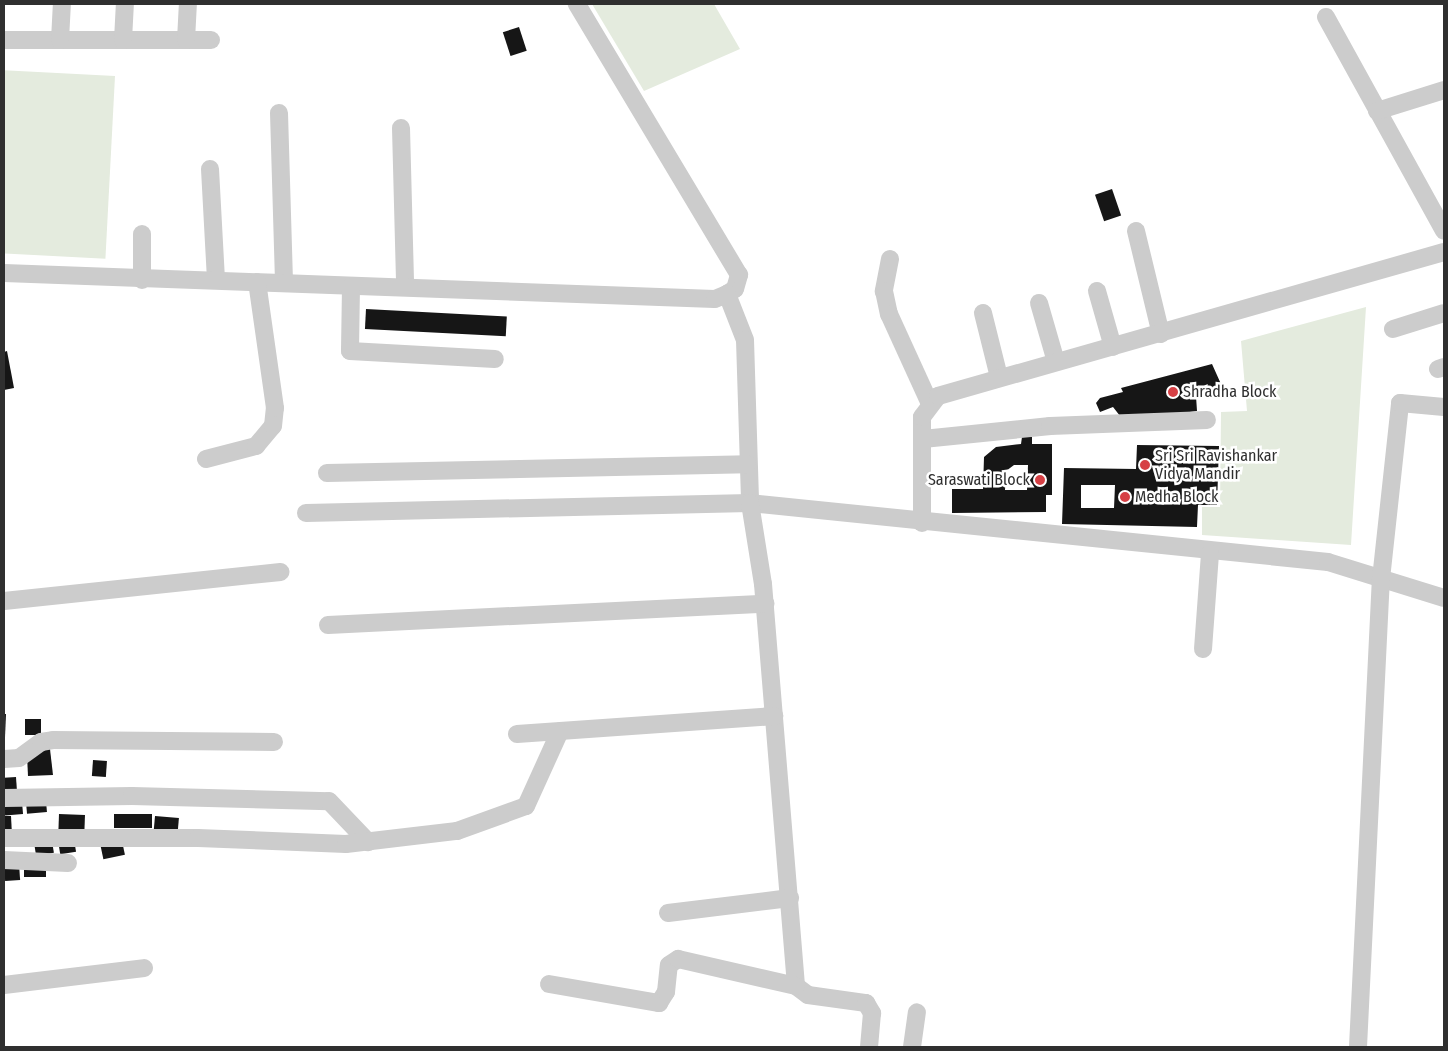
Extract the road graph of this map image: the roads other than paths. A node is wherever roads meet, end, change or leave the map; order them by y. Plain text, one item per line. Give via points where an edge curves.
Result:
1 (62, 4) edge
2 (125, 4) edge
3 (188, 4) edge
4 (577, 4) edge
5 (1326, 17) dead end
6 (4, 40) edge
7 (60, 40) junction
8 (123, 40) junction
9 (186, 40) junction
10 (211, 40) dead end
11 (1444, 90) edge
12 (1377, 111) junction
13 (280, 113) dead end
14 (401, 128) dead end
15 (210, 170) dead end
16 (1136, 230) dead end
17 (1444, 231) edge
18 (142, 234) dead end
19 (1444, 252) edge
20 (890, 259) dead end
21 (4, 273) edge
22 (216, 279) junction
23 (142, 280) junction
24 (284, 281) junction
25 (257, 282) junction
26 (404, 286) junction
27 (351, 287) junction
28 (1097, 291) dead end
29 (727, 294) junction
30 (1040, 303) dead end
31 (983, 313) dead end
32 (1444, 313) edge
33 (1393, 329) dead end
34 (1161, 334) junction
35 (1113, 347) junction
36 (495, 360) dead end
37 (1056, 362) junction
38 (999, 377) junction
39 (930, 404) junction
40 (1444, 407) edge
41 (1207, 420) dead end
42 (923, 439) junction
43 (206, 459) dead end
44 (747, 464) junction
45 (327, 473) dead end
46 (750, 503) junction
47 (306, 513) dead end
48 (922, 523) junction
49 (1210, 553) junction
50 (280, 572) dead end
51 (1381, 578) junction
52 (1444, 598) edge
53 (4, 601) edge
54 (765, 604) junction
55 (328, 625) dead end
56 (1202, 649) dead end
57 (774, 716) junction
58 (560, 731) junction
59 (517, 734) dead end
60 (274, 742) dead end
61 (4, 759) edge
62 (4, 798) edge
63 (4, 838) edge
64 (368, 842) junction
65 (4, 860) edge
66 (68, 863) dead end
67 (790, 898) junction
68 (668, 913) dead end
69 (144, 968) dead end
70 (549, 984) dead end
71 (4, 985) edge
72 (796, 986) junction
73 (917, 1012) dead end
74 (869, 1047) edge
75 (912, 1047) edge
76 (1358, 1047) edge

1 - 7 street
2 - 8 street
3 - 9 street
4 - 29 street via 739,275 735,289
5 - 12 street
6 - 7 street
7 - 8 street
8 - 9 street
9 - 10 street
11 - 12 street
12 - 17 street
13 - 24 street
14 - 26 street
15 - 22 street
16 - 34 street
18 - 23 street
19 - 34 street
20 - 39 street via 884,291 889,314
21 - 23 street
22 - 23 street
22 - 25 street
24 - 25 street
24 - 27 street
25 - 43 street via 275,408 272,426 256,446
26 - 27 street
26 - 29 street via 715,299
27 - 36 street via 350,351
28 - 35 street
29 - 44 street via 745,340
30 - 37 street
31 - 38 street
32 - 33 street
34 - 35 street
35 - 37 street
37 - 38 street
38 - 39 street via 955,389
39 - 42 street via 922,417
40 - 51 street via 1400,404
41 - 42 street via 1050,426
42 - 48 street
44 - 45 street
44 - 46 street
46 - 47 street
46 - 48 street
46 - 54 street
48 - 49 street
49 - 51 street via 1328,562
49 - 56 street
50 - 53 street
51 - 52 street
51 - 76 street
54 - 55 street
54 - 57 street
57 - 58 street
57 - 67 street
58 - 59 street
58 - 64 street via 526,806 457,831 397,835
60 - 61 street via 53,740 41,742 19,758
62 - 64 street via 132,796 329,801
63 - 64 street
65 - 66 street
67 - 68 street
67 - 72 street
69 - 71 street
70 - 72 street via 659,1003 666,992 669,965 678,959
72 - 74 street via 808,995 866,1003 872,1014
73 - 75 street

